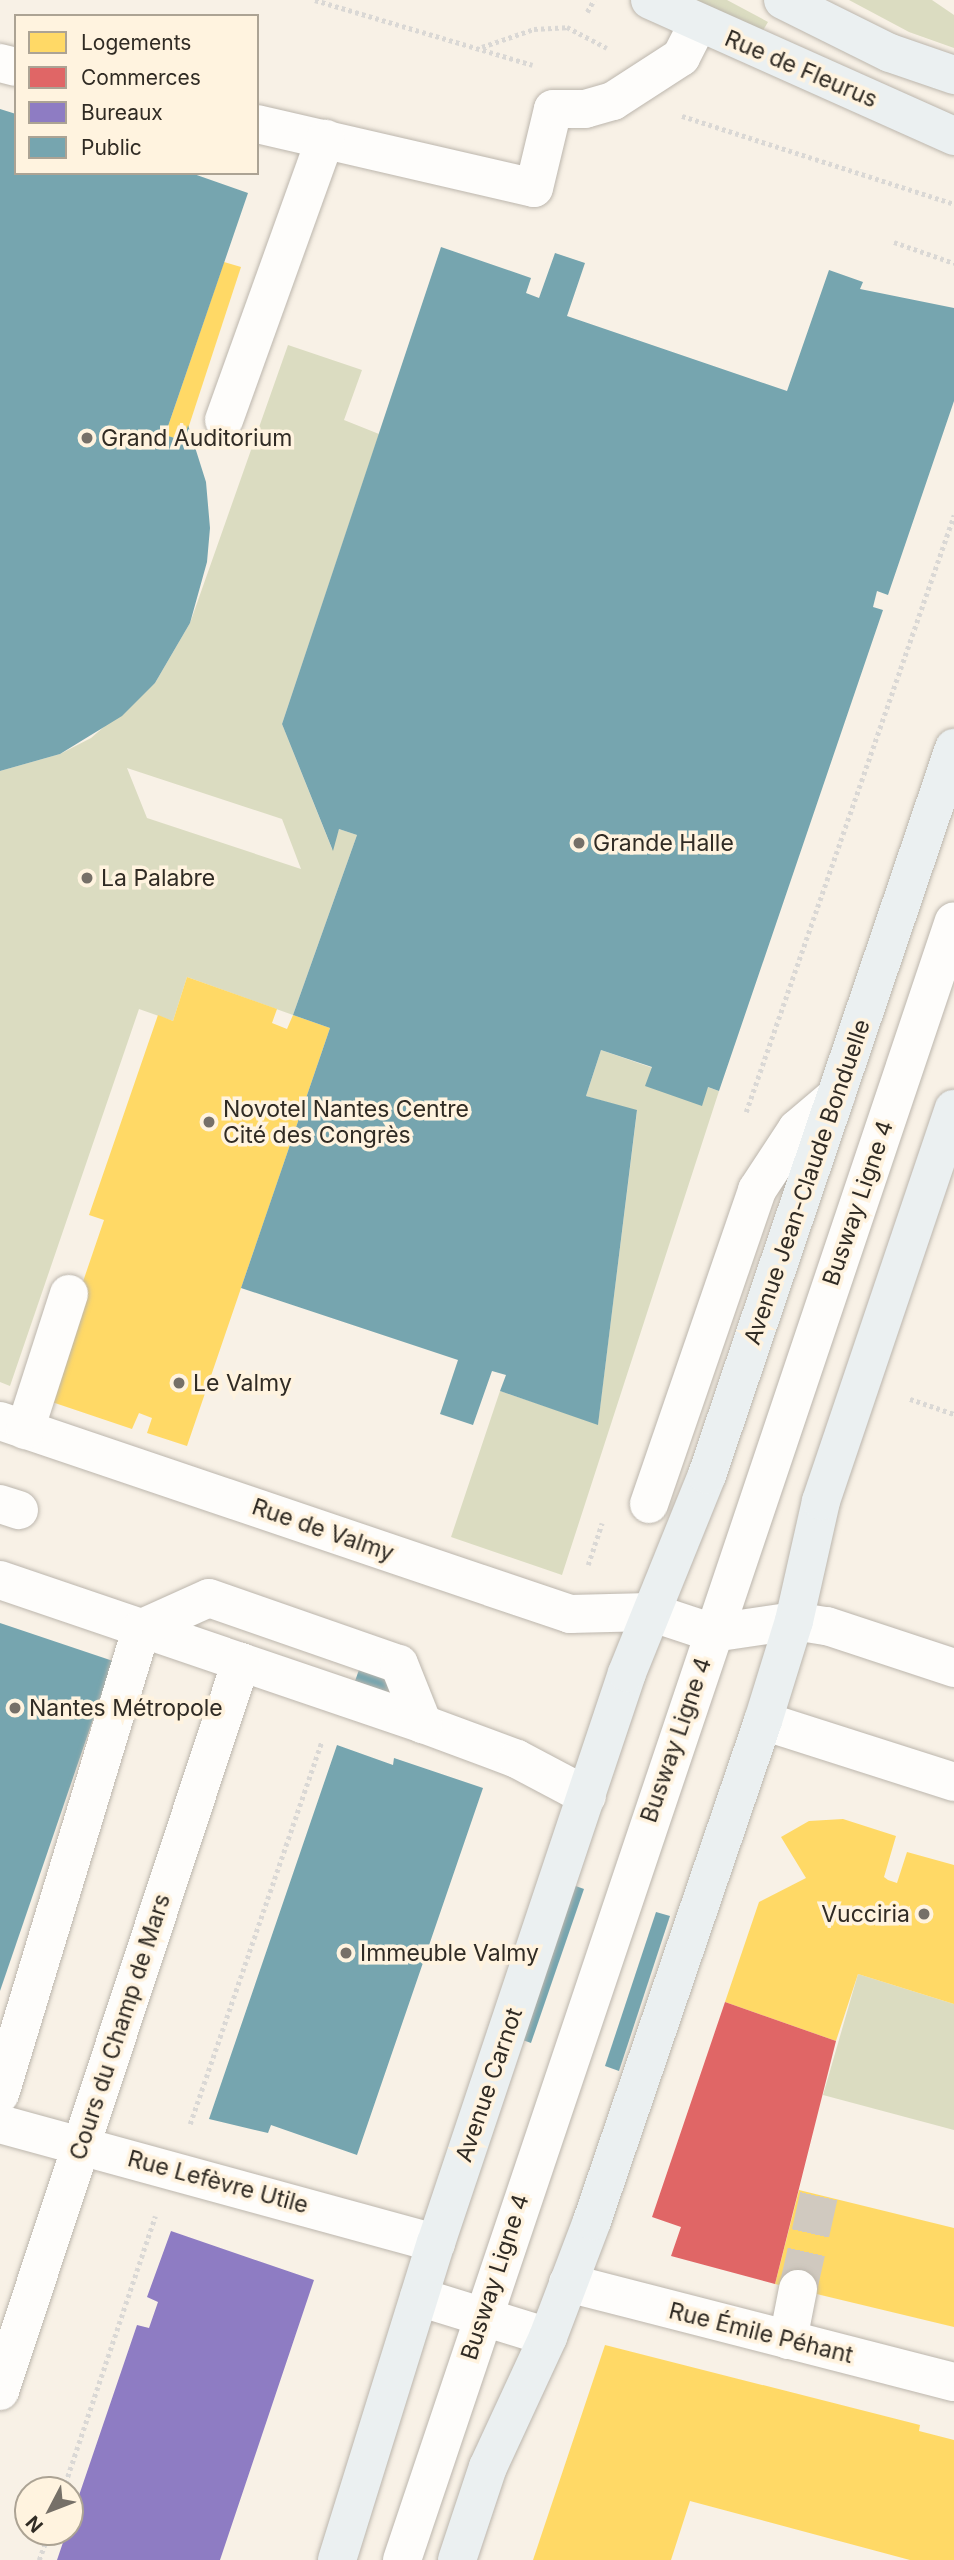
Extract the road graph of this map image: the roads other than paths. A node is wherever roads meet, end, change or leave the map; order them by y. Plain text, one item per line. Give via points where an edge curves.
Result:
1 (650, 0) edge
2 (783, 0) edge
3 (697, 25) junction
4 (954, 75) edge
5 (259, 124) edge
6 (954, 136) edge
7 (325, 139) junction
8 (224, 420) dead end
9 (954, 748) edge
10 (954, 921) edge
11 (836, 1096) junction
12 (954, 1109) edge
13 (69, 1294) dead end
14 (13, 1426) edge
15 (649, 1504) dead end
16 (0, 1580) edge
17 (650, 1612) junction
18 (794, 1621) junction
19 (142, 1628) junction
20 (713, 1633) junction
21 (241, 1662) junction
22 (954, 1668) edge
23 (763, 1721) junction
24 (423, 1724) junction
25 (954, 1782) edge
26 (587, 1796) junction
27 (0, 2094) edge
28 (0, 2124) edge
29 (82, 2144) junction
30 (436, 2244) junction
31 (568, 2283) junction
32 (798, 2289) tunnel mouth
33 (419, 2297) junction
34 (482, 2318) junction
35 (548, 2337) junction
36 (788, 2340) junction
37 (954, 2382) edge
38 (0, 2391) edge
39 (337, 2560) edge
40 (402, 2560) edge
41 (457, 2560) edge

1 - 3 main road, Rue de Fleurus
2 - 4 main road via 890,53
3 - 6 main road, Rue de Fleurus
3 - 7 street via 681,57 613,102 585,109 553,109 534,188
5 - 7 street
7 - 8 street
9 - 11 main road, Avenue Jean-Claude Bonduelle
10 - 20 street, Busway Ligne 4
11 - 15 street via 797,1129 757,1190
11 - 17 main road, Avenue Jean-Claude Bonduelle via 707,1475
12 - 18 main road via 821,1501
13 - 14 street
14 - 17 street, Rue de Valmy via 570,1614
16 - 19 street
17 - 20 street, Rue de Valmy
17 - 26 main road, Avenue Carnot
18 - 20 street
18 - 22 street via 827,1626
18 - 23 main road
19 - 21 street
19 - 24 street via 209,1598 233,1606 400,1664
19 - 27 street
20 - 34 street, Busway Ligne 4
21 - 24 street
21 - 29 street, Cours du Champ de Mars
23 - 25 street
23 - 31 main road
24 - 26 street via 517,1759
26 - 30 main road, Avenue Carnot
28 - 29 street, Rue Lefèvre Utile
29 - 30 street, Rue Lefèvre Utile
29 - 38 street, Cours du Champ de Mars
30 - 33 main road, Avenue Carnot
31 - 35 main road
31 - 36 street, Rue Émile Péhant
32 - 36 street
33 - 34 street
33 - 39 main road, Avenue Carnot
34 - 35 street
34 - 40 street, Busway Ligne 4
35 - 41 main road via 488,2467
36 - 37 street, Rue Émile Péhant

